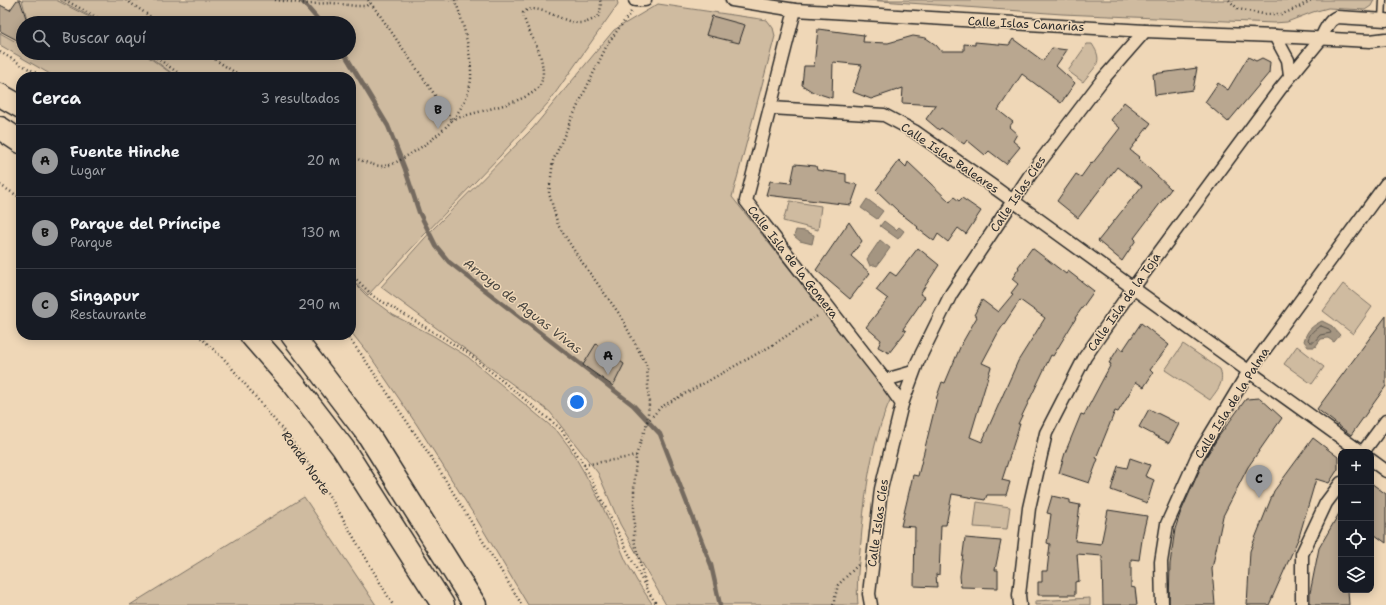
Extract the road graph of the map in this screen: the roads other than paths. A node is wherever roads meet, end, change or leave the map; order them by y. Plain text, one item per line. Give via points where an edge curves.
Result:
1 (732, 0) edge
2 (1383, 0) edge
3 (795, 10) junction
4 (1384, 20) edge
5 (1145, 31) junction
6 (1275, 36) junction
7 (1321, 39) junction
8 (1383, 39) edge
9 (1290, 75) junction
10 (0, 95) edge
11 (16, 104) edge
12 (771, 108) junction
13 (0, 128) edge
14 (16, 139) edge
15 (1386, 184) edge
16 (1013, 201) junction
17 (1133, 288) junction
18 (255, 340) edge
19 (296, 340) edge
20 (1249, 371) junction
21 (913, 372) junction
22 (885, 380) junction
23 (902, 404) junction
24 (1386, 421) edge
25 (1358, 449) edge
26 (1364, 449) edge
27 (1374, 462) edge
28 (1386, 471) edge
29 (1340, 485) edge
30 (442, 605) edge
31 (476, 605) edge
32 (871, 605) edge
33 (1020, 605) edge
34 (1162, 605) edge
35 (1302, 605) edge

1 - 3 street, Calle Islas Canarias
2 - 4 lane
3 - 5 street, Calle Islas Canarias
3 - 12 street, Calle Isla de la Gomera
4 - 7 street via 1333,18
4 - 8 street
5 - 6 street, Calle Islas Canarias
5 - 16 street, Calle Islas Cíes via 1102,79
6 - 7 street, Calle Islas Canarias
6 - 9 street via 1288,60
7 - 8 street, Calle Islas Canarias
7 - 9 street, Calle Isla de la Toja
9 - 17 street, Calle Isla de la Toja
10 - 11 highway
12 - 16 street, Calle Islas Baleares via 884,115 914,131
12 - 22 street, Calle Isla de la Gomera via 746,201
13 - 14 highway
15 - 20 street, Calle Isla de la Palma
16 - 17 street, Calle Islas Baleares
16 - 21 street, Calle Islas Cíes via 951,294
17 - 20 street, Calle Islas Baleares
17 - 33 street, Calle Isla de la Toja via 1085,357 1046,433 1029,508
18 - 30 highway via 293,383 343,448
19 - 31 highway via 369,436
20 - 25 street, Calle Islas Baleares
20 - 34 street, Calle Isla de la Palma via 1197,457 1167,524 1161,562
21 - 22 street
21 - 23 street, Calle Islas Cíes
22 - 23 street, Calle Isla de la Gomera
23 - 32 street, Calle Islas Cíes via 881,488 869,594
24 - 26 street
27 - 28 street
29 - 35 street via 1326,503 1302,554

